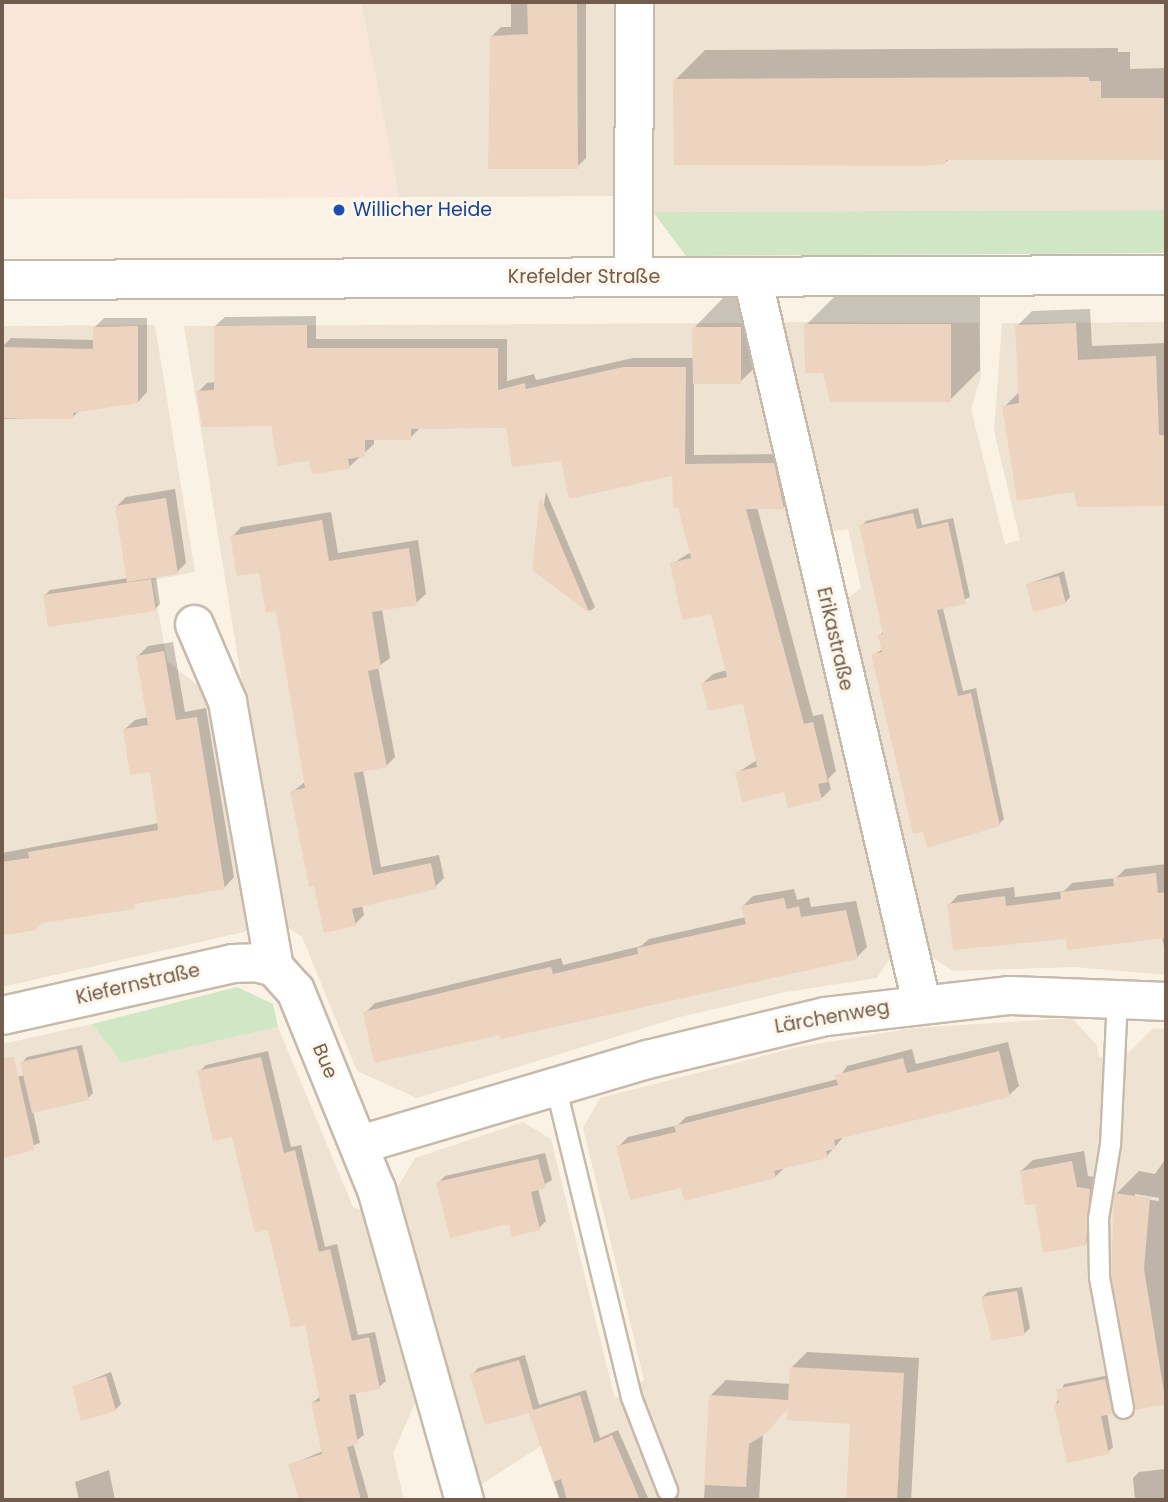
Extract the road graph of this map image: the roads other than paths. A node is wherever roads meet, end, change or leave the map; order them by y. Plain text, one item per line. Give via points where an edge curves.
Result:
1 (634, 2) edge
2 (1166, 275) edge
3 (633, 277) junction
4 (752, 277) junction
5 (2, 280) edge
6 (194, 624) dead end
7 (274, 967) junction
8 (1116, 998) junction
9 (1166, 1001) edge
10 (921, 1002) junction
11 (2, 1015) edge
12 (555, 1085) junction
13 (360, 1144) junction
14 (1123, 1408) dead end
15 (667, 1490) dead end
16 (464, 1500) edge

1 - 3 street
2 - 4 main road, Krefelder Straße
3 - 4 main road, Krefelder Straße
3 - 5 main road, Krefelder Straße
4 - 10 street, Erikastraße
6 - 7 street via 227,701
7 - 11 street, Kiefernstraße via 232,963
7 - 13 street, Bue via 295,990
8 - 9 street, Lärchenweg
8 - 10 street, Lärchenweg via 1010,995
8 - 14 lane via 1110,1144 1098,1218 1099,1278
10 - 12 street, Lärchenweg via 780,1026
12 - 13 street, Lärchenweg
12 - 15 lane via 631,1397
13 - 16 street, Bue

